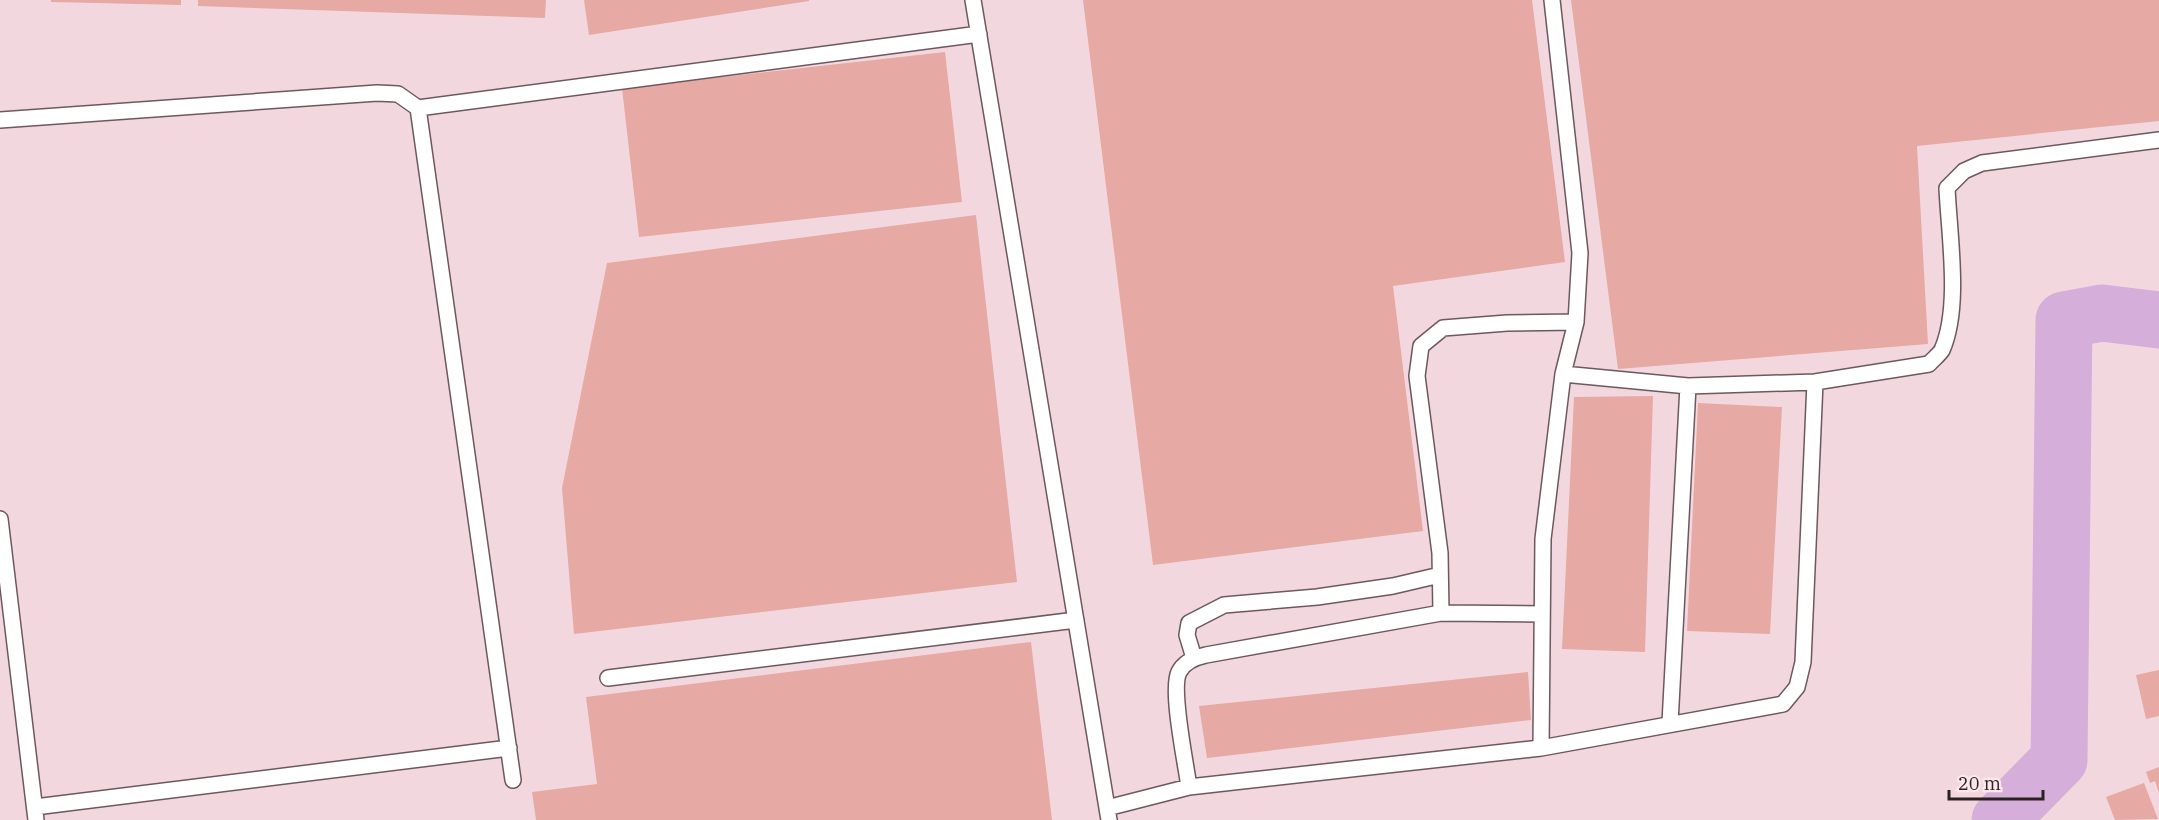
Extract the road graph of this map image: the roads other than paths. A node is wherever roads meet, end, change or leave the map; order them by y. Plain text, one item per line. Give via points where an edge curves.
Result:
1 (973, 0) edge
2 (1552, 0) edge
3 (979, 34) junction
4 (418, 108) junction
5 (0, 120) edge
6 (2159, 140) edge
7 (1576, 322) junction
8 (1563, 374) junction
9 (1815, 382) junction
10 (1688, 386) junction
11 (0, 519) edge
12 (1440, 575) junction
13 (1441, 612) junction
14 (1541, 614) junction
15 (1076, 620) junction
16 (1194, 658) junction
17 (608, 678) dead end
18 (1670, 723) junction
19 (509, 748) junction
20 (1541, 748) junction
21 (513, 780) dead end
22 (1189, 787) junction
23 (36, 813) edge
24 (1108, 814) edge

1 - 3 lane
2 - 7 lane via 1580,253
3 - 4 lane
3 - 15 lane
4 - 5 lane via 398,94 377,93
4 - 19 lane
6 - 9 lane via 1982,163 1964,171 1947,188 1952,290 1950,325 1941,352 1929,364
7 - 8 lane
7 - 12 lane via 1443,328 1421,346 1417,376
8 - 10 lane
8 - 14 lane via 1543,539
9 - 10 lane
9 - 18 lane via 1803,662 1797,687 1783,704
10 - 18 lane
11 - 23 lane
12 - 13 lane
12 - 16 lane via 1317,597 1224,604 1189,623 1187,635
13 - 14 lane
13 - 16 lane
14 - 20 lane
15 - 17 lane
15 - 24 lane
16 - 22 lane via 1179,671 1176,691
18 - 20 lane
19 - 21 lane
19 - 23 lane
20 - 22 lane
22 - 24 lane

